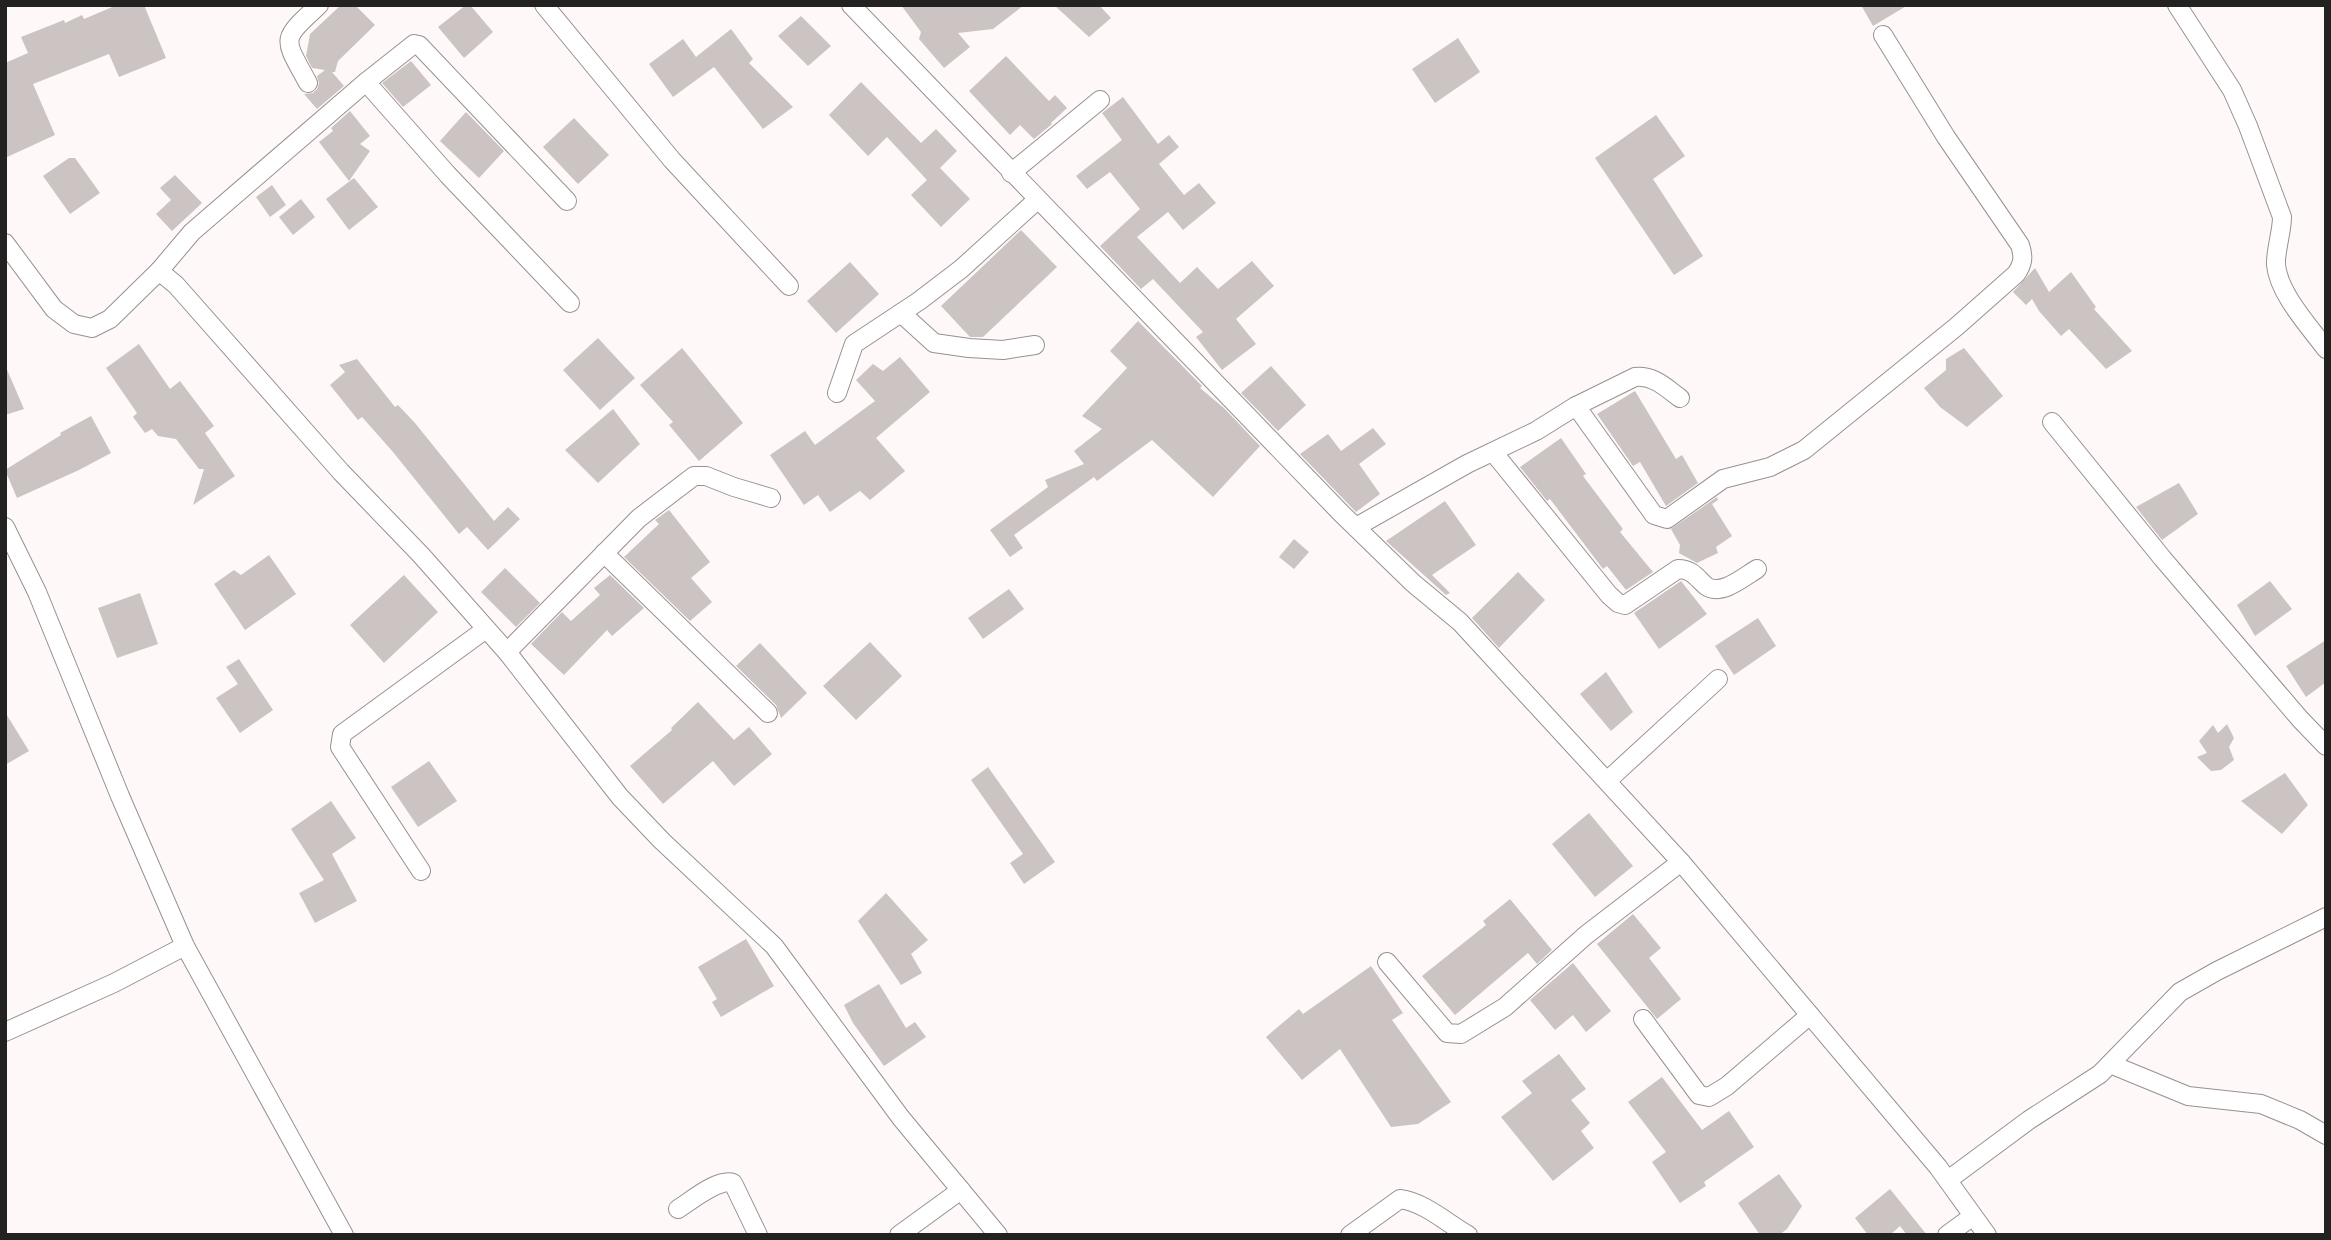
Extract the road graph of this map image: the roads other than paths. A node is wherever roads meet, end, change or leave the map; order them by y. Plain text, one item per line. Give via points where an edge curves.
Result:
1 (319, 5) edge
2 (544, 5) edge
3 (851, 5) edge
4 (2177, 5) edge
5 (1883, 35) dead end
6 (366, 82) junction
7 (308, 83) dead end
8 (1100, 100) dead end
9 (1011, 173) junction
10 (568, 201) dead end
11 (1037, 201) junction
12 (5, 243) edge
13 (159, 271) junction
14 (789, 286) dead end
15 (569, 303) dead end
16 (901, 313) junction
17 (1035, 345) dead end
18 (2326, 349) edge
19 (837, 393) dead end
20 (1680, 398) dead end
21 (1576, 406) junction
22 (2052, 422) dead end
23 (1493, 452) junction
24 (771, 498) dead end
25 (5, 527) edge
26 (1356, 527) junction
27 (604, 553) junction
28 (1757, 569) dead end
29 (486, 629) junction
30 (507, 652) junction
31 (1718, 679) dead end
32 (768, 713) dead end
33 (2326, 746) edge
34 (1607, 782) junction
35 (1681, 862) junction
36 (421, 871) dead end
37 (2326, 917) edge
38 (185, 946) junction
39 (1387, 962) dead end
40 (1810, 1015) junction
41 (1643, 1020) dead end
42 (5, 1032) edge
43 (2110, 1064) junction
44 (2326, 1135) edge
45 (1948, 1180) junction
46 (961, 1190) junction
47 (678, 1209) dead end
48 (1973, 1216) junction
49 (344, 1235) edge
50 (758, 1235) edge
51 (899, 1235) edge
52 (998, 1235) edge
53 (1350, 1235) edge
54 (1468, 1235) edge
55 (1947, 1235) edge
56 (1987, 1235) edge

1 - 7 street via 289,38 289,48
2 - 14 street via 672,160
3 - 9 street
4 - 18 street via 2232,90 2282,217 2276,264 2282,287
5 - 21 street via 2020,245 2022,266 2016,274 1804,450 1770,467 1723,480 1667,519 1654,516
6 - 10 street via 410,46 419,45
6 - 13 street via 192,232
6 - 15 street
8 - 9 street
9 - 11 street
11 - 16 street via 961,269
11 - 26 street
12 - 13 street via 54,309 74,324 92,328 110,319
13 - 29 street
16 - 17 street via 934,342 1003,350
16 - 19 street via 854,344
20 - 21 street via 1644,376
21 - 23 street
22 - 33 street
23 - 26 street
23 - 28 street via 1618,603 1625,605 1678,569 1687,569 1708,588 1718,590
24 - 27 street via 694,476 639,518
25 - 38 street via 37,592
26 - 34 street via 1460,622
27 - 30 street
27 - 32 street
29 - 30 street
29 - 36 street via 340,739 340,747
30 - 46 street via 620,797 774,946 901,1118
31 - 34 street
34 - 35 street
35 - 39 street via 1586,935 1506,1007 1461,1034 1447,1033
35 - 40 street
37 - 43 street via 2180,992
38 - 42 street
38 - 49 street
40 - 41 street via 1709,1097 1699,1096
40 - 45 street
43 - 44 street via 2188,1096 2262,1104
43 - 45 street
45 - 48 street
46 - 51 street
46 - 52 street
47 - 50 street via 718,1184 733,1183
48 - 55 street
48 - 56 street
53 - 54 street via 1400,1199

